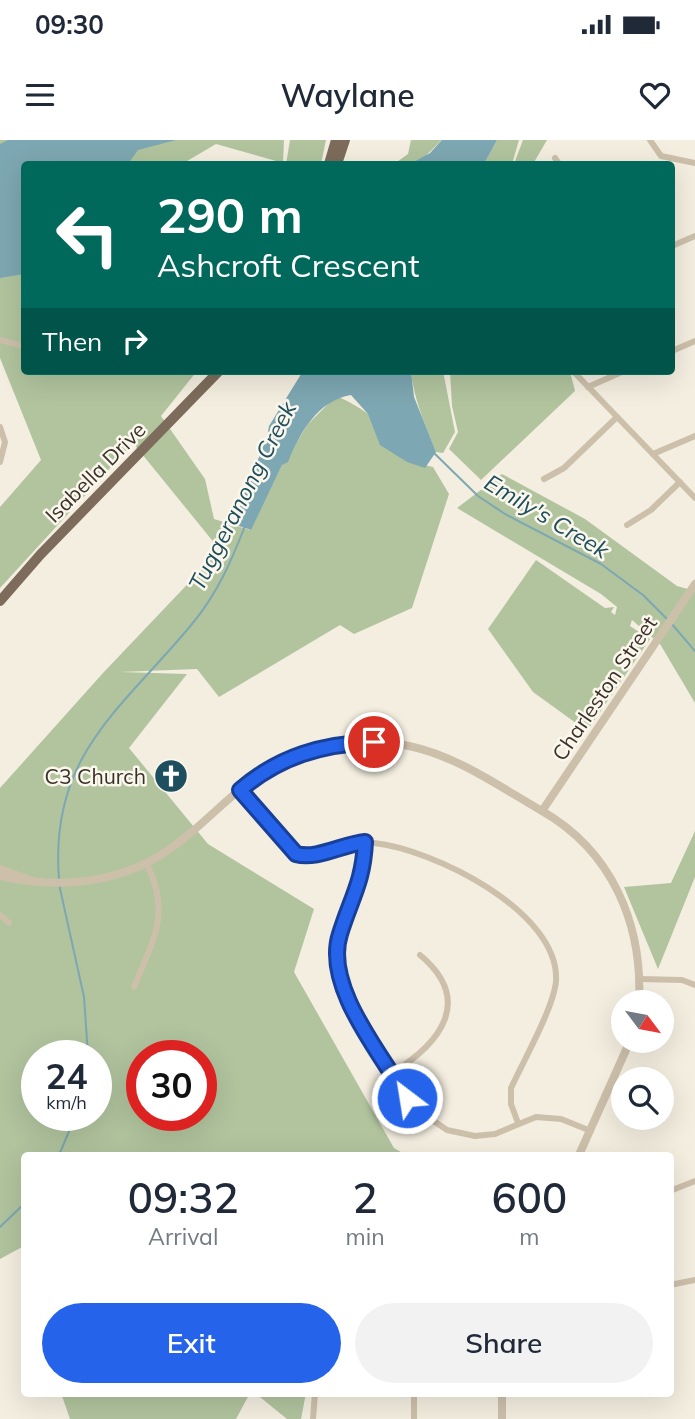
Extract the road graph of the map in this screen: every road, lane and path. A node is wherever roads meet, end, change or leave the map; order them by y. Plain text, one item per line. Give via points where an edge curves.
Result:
1 (336, 140) edge
2 (345, 140) edge
3 (650, 140) edge
4 (330, 161) edge
5 (338, 161) edge
6 (695, 163) edge
7 (695, 236) edge
8 (675, 245) edge
9 (0, 340) edge
10 (695, 341) edge
11 (21, 345) edge
12 (675, 350) edge
13 (215, 375) edge
14 (577, 375) edge
15 (615, 375) edge
16 (588, 387) junction
17 (617, 417) junction
18 (0, 427) edge
19 (695, 436) edge
20 (653, 454) junction
21 (0, 462) edge
22 (544, 479) dead end
23 (680, 482) junction
24 (695, 498) edge
25 (627, 525) dead end
26 (695, 584) edge
27 (0, 601) edge
28 (240, 790) junction
29 (542, 811) junction
30 (365, 842) junction
31 (146, 863) junction
32 (0, 872) edge
33 (0, 915) edge
34 (9, 923) dead end
35 (421, 955) dead end
36 (640, 979) junction
37 (695, 985) edge
38 (134, 987) dead end
39 (640, 990) edge
40 (624, 1054) edge
41 (393, 1073) junction
42 (518, 1123) junction
43 (591, 1131) junction
44 (580, 1152) edge
45 (695, 1181) edge
46 (674, 1189) edge
47 (695, 1280) edge
48 (674, 1284) edge
49 (315, 1397) edge
50 (414, 1397) edge
51 (502, 1397) edge
52 (313, 1419) edge
53 (414, 1419) edge
54 (502, 1419) edge

1 - 4 main road
2 - 5 main road
3 - 6 street via 661,156
7 - 8 street
9 - 11 street
10 - 12 street
13 - 27 main road, Isabella Drive
14 - 16 street
15 - 16 street
16 - 17 street
17 - 20 street
17 - 22 street via 564,468
18 - 21 street via 5,442
19 - 20 street
20 - 23 street
23 - 24 street
23 - 25 street
26 - 29 street, Charleston Street
28 - 29 street via 295,755 338,744 374,742 410,746 446,758
28 - 30 street via 296,854 307,856
28 - 31 street via 181,841
29 - 36 street via 589,848 617,888 636,940
30 - 41 street via 361,882 340,934 336,962 344,992
30 - 42 street via 417,852 461,873 522,913 546,940 555,967 555,986 511,1088
31 - 32 street via 114,876 80,882 34,881
31 - 38 street via 158,890 161,912
33 - 34 street
35 - 41 street via 445,981 449,1006 429,1045
36 - 37 street via 682,980
36 - 39 street
40 - 43 street
41 - 42 street via 416,1109 447,1130 482,1136
42 - 43 street via 548,1117
43 - 44 street
45 - 46 street
47 - 48 street
49 - 52 street
50 - 53 street
51 - 54 street

